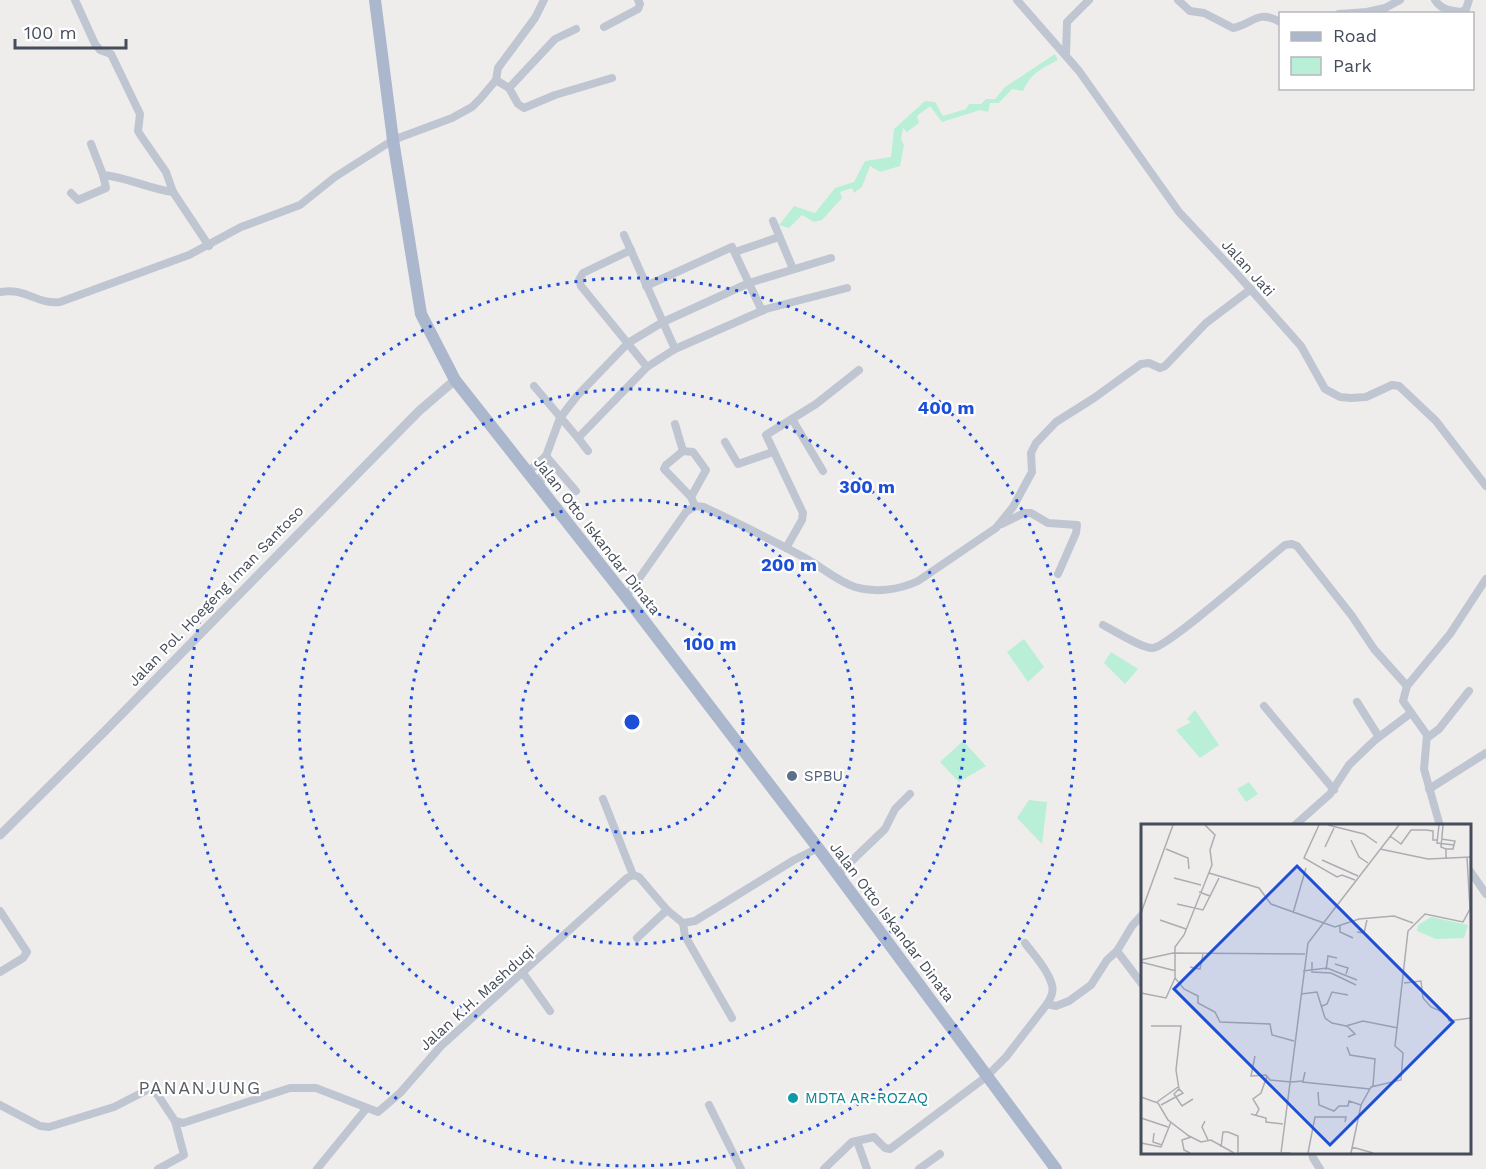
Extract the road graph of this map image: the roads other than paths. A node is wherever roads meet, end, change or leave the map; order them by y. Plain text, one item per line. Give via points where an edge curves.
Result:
1 (75, 0) edge
2 (375, 0) edge
3 (544, 0) edge
4 (638, 0) edge
5 (1017, 0) edge
6 (1089, 0) edge
7 (1178, 0) edge
8 (1400, 0) edge
9 (1435, 0) edge
10 (1469, 0) edge
11 (1367, 12) edge
12 (1279, 21) edge
13 (604, 27) dead end
14 (576, 29) dead end
15 (1064, 53) junction
16 (612, 78) dead end
17 (495, 80) junction
18 (509, 88) junction
19 (393, 140) junction
20 (91, 144) dead end
21 (103, 175) junction
22 (173, 192) junction
23 (71, 193) dead end
24 (773, 221) dead end
25 (624, 235) dead end
26 (779, 237) junction
27 (209, 246) junction
28 (631, 250) junction
29 (735, 252) junction
30 (831, 258) dead end
31 (793, 269) junction
32 (749, 283) junction
33 (646, 286) junction
34 (846, 288) dead end
35 (1251, 290) junction
36 (0, 292) edge
37 (762, 311) junction
38 (663, 322) junction
39 (628, 343) junction
40 (675, 350) junction
41 (647, 367) junction
42 (859, 370) dead end
43 (455, 380) junction
44 (534, 386) dead end
45 (560, 418) junction
46 (792, 419) junction
47 (675, 424) dead end
48 (578, 438) junction
49 (725, 442) dead end
50 (588, 451) dead end
51 (683, 451) junction
52 (773, 452) junction
53 (545, 457) junction
54 (823, 471) dead end
55 (528, 472) junction
56 (540, 486) junction
57 (1486, 486) edge
58 (576, 491) dead end
59 (692, 497) junction
60 (695, 506) junction
61 (996, 528) junction
62 (786, 548) junction
63 (1058, 574) dead end
64 (1486, 579) edge
65 (626, 597) junction
66 (1103, 625) dead end
67 (1407, 686) junction
68 (1468, 691) dead end
69 (1357, 702) dead end
70 (1264, 706) dead end
71 (1411, 713) junction
72 (1379, 737) junction
73 (1427, 738) junction
74 (1486, 753) edge
75 (1429, 789) junction
76 (1334, 790) junction
77 (910, 794) dead end
78 (603, 799) dead end
79 (1295, 824) edge
80 (1440, 824) edge
81 (0, 835) edge
82 (818, 848) junction
83 (1471, 872) edge
84 (838, 874) junction
85 (633, 875) junction
86 (1486, 894) edge
87 (667, 910) junction
88 (0, 911) edge
89 (1141, 917) edge
90 (683, 923) junction
91 (637, 938) dead end
92 (1024, 943) dead end
93 (1117, 951) junction
94 (0, 972) edge
95 (523, 974) junction
96 (1141, 981) edge
97 (1047, 1004) junction
98 (550, 1011) dead end
99 (732, 1018) dead end
100 (986, 1077) junction
101 (0, 1105) edge
102 (709, 1105) dead end
103 (366, 1109) junction
104 (175, 1121) junction
105 (857, 1141) junction
106 (940, 1154) dead end
107 (1312, 1154) edge
108 (158, 1169) edge
109 (318, 1169) edge
110 (741, 1169) edge
111 (824, 1169) edge
112 (867, 1169) edge
113 (919, 1169) edge
114 (1056, 1169) edge
115 (1320, 1169) edge

1 - 22 street via 94,44 111,54 140,114 138,131 166,172
2 - 19 main road, Jalan Otto Iskandar Dinata
3 - 17 street via 498,68
4 - 13 street via 638,9
5 - 15 street, Jalan Jati
6 - 15 street via 1066,22
7 - 12 street via 1190,11 1204,13 1233,28 1261,16
8 - 11 street
9 - 10 street via 1441,7 1462,12
14 - 18 street via 555,39
15 - 35 street, Jalan Jati via 1179,212
16 - 18 street via 524,108
17 - 18 street
17 - 19 street via 472,107
19 - 27 street via 300,205 241,227
19 - 43 main road, Jalan Otto Iskandar Dinata via 421,314
20 - 21 street
21 - 22 street
21 - 23 street via 106,188 102,191 78,200
22 - 27 street
24 - 26 street
25 - 28 street
26 - 29 street
26 - 31 street
27 - 36 street via 60,302 47,302 17,290
28 - 33 street
28 - 39 street via 583,273 579,280
29 - 32 street
29 - 33 street via 730,246
30 - 31 street
31 - 32 street
32 - 37 street
32 - 38 street
33 - 38 street
34 - 37 street
35 - 57 street, Jalan Jati via 1300,346 1325,389 1340,397 1366,397 1392,385 1399,386 1436,421
35 - 61 street via 1206,323 1165,366 1141,364 1056,422 1033,448 1032,472
37 - 40 street
38 - 39 street
38 - 40 street
39 - 41 street
39 - 45 street
40 - 41 street
41 - 48 street
42 - 46 street
43 - 55 main road, Jalan Otto Iskandar Dinata
43 - 81 street, Jalan Pol. Hoegeng Iman Santoso via 419,411
44 - 45 street
45 - 48 street
45 - 53 street
46 - 52 street via 766,435
46 - 54 street
47 - 51 street
48 - 50 street
49 - 52 street via 738,464
51 - 59 street via 693,452 706,470
51 - 59 street via 664,469
52 - 62 street via 802,513
53 - 55 street
53 - 56 street
53 - 58 street
55 - 56 main road, Jalan Otto Iskandar Dinata
56 - 65 main road, Jalan Otto Iskandar Dinata
59 - 60 street
60 - 62 street
60 - 65 street via 686,512
61 - 62 street via 932,573 893,589 846,584
61 - 63 street via 1024,513 1048,523 1077,525
64 - 67 street via 1450,634
65 - 82 main road, Jalan Otto Iskandar Dinata
66 - 67 street via 1148,648 1157,647 1284,545 1292,544 1298,546 1374,649
67 - 71 street via 1403,701
68 - 73 street via 1439,729
69 - 72 street
70 - 76 street
71 - 72 street
71 - 73 street
72 - 76 street via 1348,765
73 - 75 street via 1424,769
74 - 75 street
75 - 80 street
76 - 79 street
77 - 84 street via 892,814 885,829
78 - 85 street
82 - 84 main road, Jalan Otto Iskandar Dinata
82 - 90 street via 695,921
83 - 86 street
84 - 100 main road, Jalan Otto Iskandar Dinata
85 - 87 street
85 - 95 street, Jalan K.H. Mashduqi
87 - 90 street
87 - 91 street
88 - 94 street via 27,952
89 - 93 street
90 - 99 street via 685,936
92 - 97 street via 1052,986
93 - 96 street
93 - 97 street via 1091,985 1056,1006
95 - 98 street
95 - 103 street, Jalan K.H. Mashduqi via 441,1046 387,1106 378,1112
97 - 100 street
100 - 105 street via 890,1149 874,1137
100 - 114 main road, Jalan Otto Iskandar Dinata
101 - 104 street via 40,1126 49,1126 114,1107 149,1089 158,1094
102 - 110 street
103 - 104 street via 328,1092 290,1088 183,1123
103 - 109 street
104 - 108 street via 184,1155
105 - 111 street
105 - 112 street
106 - 113 street
107 - 115 street

